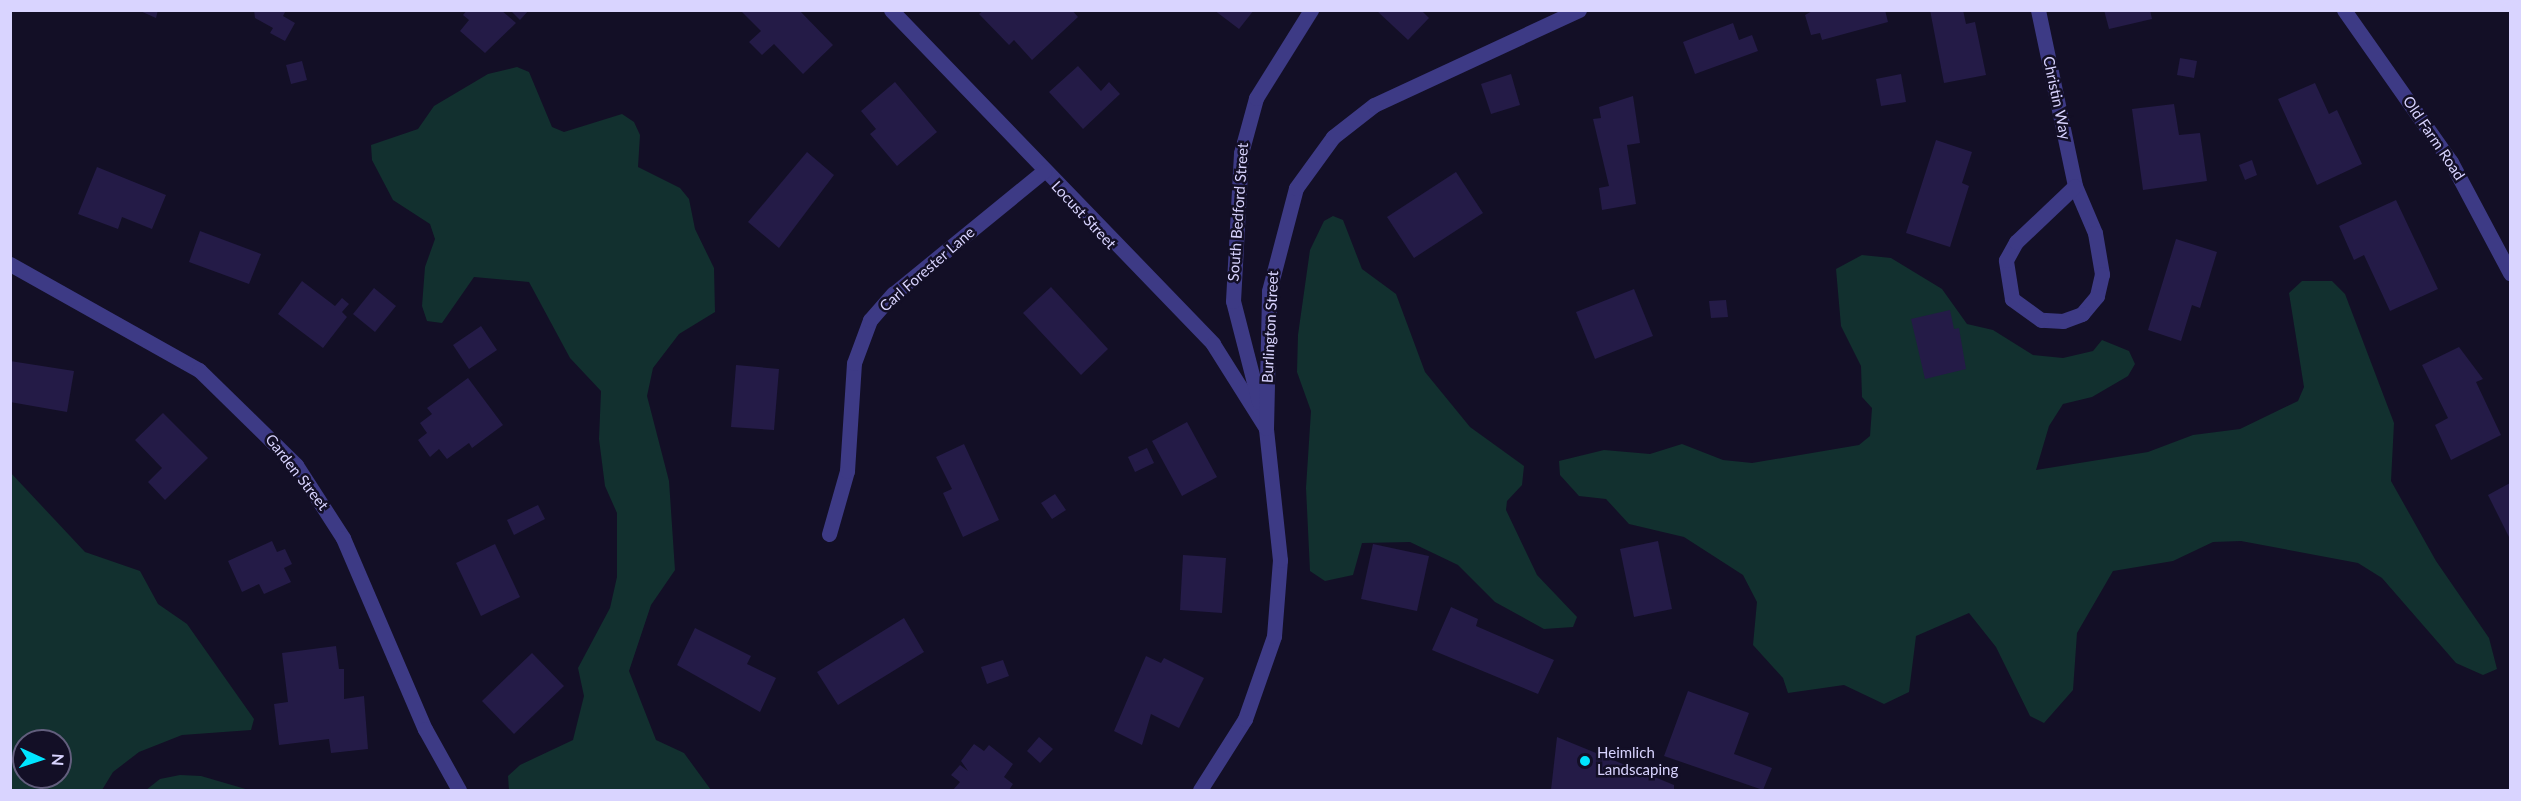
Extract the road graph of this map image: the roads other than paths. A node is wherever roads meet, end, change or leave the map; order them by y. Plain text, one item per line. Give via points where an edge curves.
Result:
1 (891, 10) edge
2 (1311, 10) edge
3 (1579, 10) edge
4 (2038, 10) edge
5 (2344, 10) edge
6 (1044, 171) junction
7 (2075, 186) junction
8 (10, 264) edge
9 (2511, 273) edge
10 (1266, 428) junction
11 (829, 534) dead end
12 (459, 790) edge
13 (1200, 790) edge

1 - 6 street, Locust Street
2 - 10 street, South Bedford Street via 1256,98 1241,153 1233,301
3 - 10 street, Burlington Street via 1374,105 1341,129 1306,170 1287,211 1272,267
4 - 7 street, Christin Way
5 - 9 street, Old Farm Road via 2451,162
6 - 10 street, Locust Street via 1213,344
6 - 11 street, Carl Forester Lane via 893,294 870,320 854,363 847,471
7 - 7 street, Christin Way via 2021,236 2006,260 2012,299 2041,320 2073,319 2088,309 2100,288 2098,247
8 - 12 street, Garden Street via 199,370 296,465 343,538 425,729
10 - 13 street, Burlington Street via 1280,560 1274,636 1245,719

